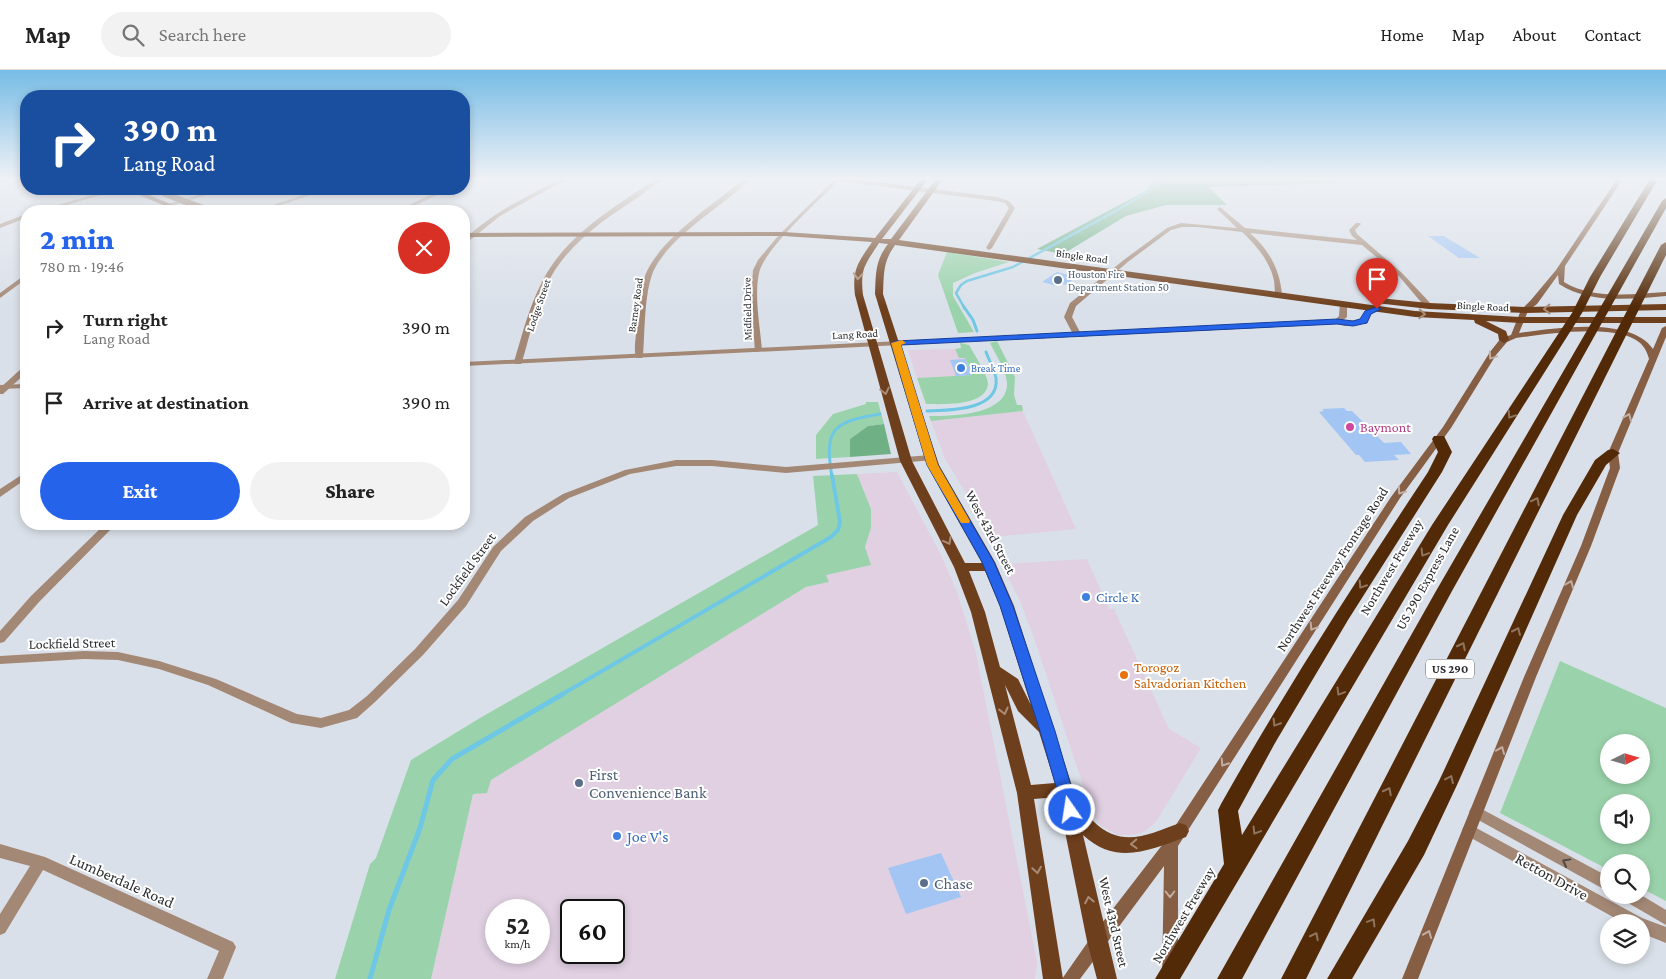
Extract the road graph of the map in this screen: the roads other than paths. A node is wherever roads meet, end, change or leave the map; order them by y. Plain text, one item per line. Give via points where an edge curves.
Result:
1 (12, 221) edge
2 (490, 221) edge
3 (602, 221) edge
4 (698, 221) edge
5 (796, 221) edge
6 (891, 221) edge
7 (908, 221) edge
8 (1004, 221) edge
9 (1234, 221) edge
10 (1591, 221) edge
11 (1629, 221) edge
12 (1654, 221) edge
13 (1358, 224) dead end
14 (0, 226) edge
15 (691, 227) junction
16 (470, 228) edge
17 (478, 228) junction
18 (593, 228) junction
19 (1242, 229) junction
20 (787, 231) junction
21 (470, 234) edge
22 (584, 234) junction
23 (682, 234) junction
24 (470, 235) edge
25 (879, 237) junction
26 (895, 238) junction
27 (1363, 244) junction
28 (1666, 244) edge
29 (989, 248) junction
30 (1015, 254) junction
31 (1079, 263) junction
32 (1121, 265) junction
33 (1562, 265) junction
34 (1114, 271) junction
35 (20, 281) edge
36 (1278, 292) junction
37 (869, 294) junction
38 (1666, 294) edge
39 (0, 296) edge
40 (1343, 304) junction
41 (1424, 305) junction
42 (1666, 307) edge
43 (1377, 309) junction
44 (1522, 315) junction
45 (1466, 317) junction
46 (1666, 320) edge
47 (1337, 322) junction
48 (1666, 328) edge
49 (1077, 334) junction
50 (1509, 338) junction
51 (896, 343) junction
52 (874, 344) junction
53 (758, 350) junction
54 (639, 356) junction
55 (1653, 359) junction
56 (518, 362) junction
57 (470, 364) edge
58 (20, 374) edge
59 (20, 387) edge
60 (2, 389) edge
61 (1439, 439) junction
62 (1613, 454) junction
63 (930, 458) junction
64 (906, 461) junction
65 (20, 479) edge
66 (0, 494) edge
67 (105, 530) edge
68 (961, 567) junction
69 (990, 567) junction
70 (0, 639) edge
71 (0, 660) edge
72 (994, 671) junction
73 (1048, 731) junction
74 (1065, 789) junction
75 (1025, 793) junction
76 (1070, 810) junction
77 (1476, 812) junction
78 (1469, 830) junction
79 (1175, 838) junction
80 (0, 851) edge
81 (40, 862) junction
82 (1235, 866) junction
83 (1600, 880) edge
84 (1643, 904) edge
85 (1621, 914) edge
86 (1666, 918) edge
87 (0, 928) edge
88 (1650, 929) edge
89 (1666, 935) edge
90 (1097, 941) junction
91 (215, 979) edge
92 (1053, 979) edge
93 (1070, 979) edge
94 (1107, 979) edge
95 (1169, 979) edge
96 (1229, 979) edge
97 (1293, 979) edge
98 (1339, 979) edge
99 (1410, 979) edge

1 - 14 street
2 - 17 street
3 - 18 street, Lodge Street
4 - 15 street, Barney Road
5 - 20 street, Midfield Drive
6 - 25 main road, West 43rd Street
7 - 26 main road, West 43rd Street
8 - 29 street
9 - 19 street
10 - 33 main road, Northwest Freeway Frontage Road
11 -> 82 highway, Northwest Freeway via 1577,313 1440,525
12 - 96 highway, US 290 Express Lane via 1578,359 1481,522
13 - 27 street via 1352,230
15 - 18 main road, Bingle Road
15 - 20 main road, Bingle Road
15 - 23 street, Barney Road
16 - 17 main road, Bingle Road
17 - 18 main road, Bingle Road
17 - 21 street
18 - 22 street, Lodge Street
19 - 27 street
19 - 32 street via 1197,225 1175,227
19 - 36 street via 1269,257 1274,266
20 - 23 main road, Bingle Road
20 - 25 main road, Bingle Road
20 - 53 street, Midfield Drive via 756,269
22 - 23 main road, Bingle Road
22 - 24 main road, Bingle Road
22 - 56 street, Lodge Street via 559,259 544,283
23 - 54 street, Barney Road via 663,251 651,270
25 - 26 main road, Bingle Road
25 -> 37 main road, West 43rd Street via 859,267 857,278
26 - 29 main road, Bingle Road
26 - 30 main road, Bingle Road
26 - 37 main road, West 43rd Street via 883,256
27 - 41 street via 1400,274
97 -> 28 highway, US 290
29 - 30 main road, Bingle Road
30 - 31 main road, Bingle Road
31 - 32 main road, Bingle Road
31 - 34 main road, Bingle Road
32 - 34 street
32 - 36 main road, Bingle Road
33 - 38 main road via 1561,283 1570,290 1585,294
33 - 44 main road, Northwest Freeway Frontage Road
34 - 36 main road, Bingle Road
34 - 49 street via 1073,305 1068,317
35 - 39 street
36 - 40 main road, Bingle Road
36 - 41 main road, Bingle Road
37 - 51 main road, West 43rd Street
37 - 52 main road, West 43rd Street
40 - 41 main road
40 - 43 main road, Bingle Road
40 - 47 street via 1343,317
41 - 44 main road, Bingle Road
42 -> 44 main road, Bingle Road
43 -> 45 main road, Bingle Road
43 - 47 street, Lang Road via 1359,322
44 - 45 main road, Bingle Road
44 - 46 main road, Bingle Road
44 - 50 main road, Northwest Freeway Frontage Road
45 - 50 main road via 1497,328
47 - 49 street, Lang Road
48 - 55 main road
49 - 51 street, Lang Road
50 - 55 main road via 1563,330 1616,331 1640,338 1651,351
50 -> 61 main road, Northwest Freeway Frontage Road
51 - 52 street, Lang Road
51 - 63 main road, West 43rd Street
52 - 53 street, Lang Road
52 -> 64 main road, West 43rd Street
53 - 54 street, Lang Road
54 - 56 street, Lang Road
62 -> 55 main road
56 - 57 street, Lang Road
58 - 60 street
59 - 60 street
61 -> 79 main road, Northwest Freeway Frontage Road via 1396,497
61 -> 82 highway via 1445,452 1435,472 1342,616 1228,810
77 -> 62 main road via 1589,537 1615,468
98 -> 62 highway via 1416,848 1570,515 1600,463
63 - 64 street, Lockfield Street
63 - 69 main road, West 43rd Street
64 -> 68 main road, West 43rd Street
64 - 71 street, Lockfield Street via 786,470 676,463 628,472 566,496 529,518 497,549 462,603 419,652 371,699 353,714 320,723 295,718 212,682 118,656
65 - 66 street
67 - 70 street via 35,599
68 - 69 main road
68 - 72 main road, West 43rd Street via 978,612
69 - 73 main road, West 43rd Street via 1007,606
72 - 73 main road via 1013,683 1023,707
72 -> 75 main road, West 43rd Street
73 - 74 main road, West 43rd Street
74 - 75 main road
74 - 76 main road, West 43rd Street
75 -> 92 main road, West 43rd Street
79 -> 76 main road via 1115,844 1102,840
90 -> 76 main road, West 43rd Street
77 - 78 main road
83 -> 77 street, Retton Drive
78 - 85 street, Retton Drive
99 -> 78 main road
79 - 90 main road, Northwest Freeway Frontage Road
79 -> 95 main road
80 - 81 street, Lumberdale Road
81 - 87 street
81 - 91 street, Lumberdale Road via 228,947
82 - 95 highway, Northwest Freeway
84 - 86 street
88 - 89 street
90 - 93 main road, Northwest Freeway Frontage Road
90 - 94 main road, West 43rd Street

